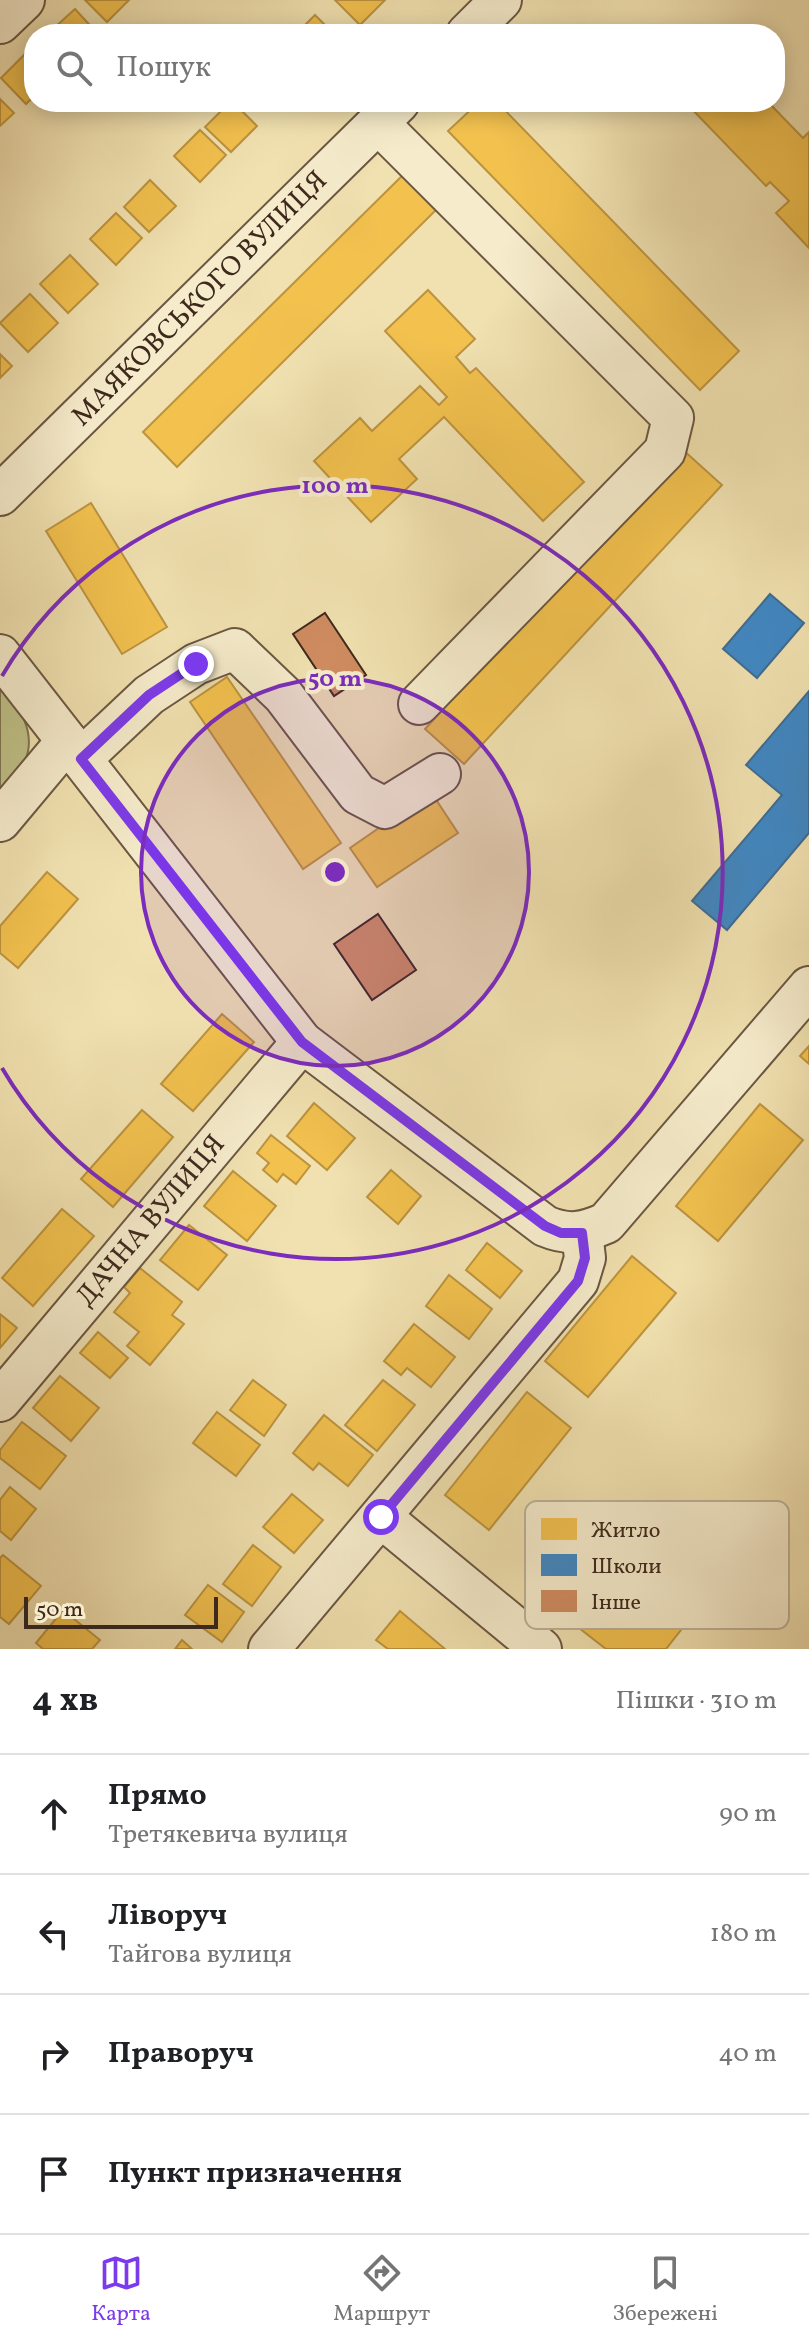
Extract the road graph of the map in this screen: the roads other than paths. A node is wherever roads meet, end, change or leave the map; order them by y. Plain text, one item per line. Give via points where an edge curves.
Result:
1 (24, 0) edge
2 (501, 0) edge
3 (0, 23) edge
4 (477, 24) edge
5 (389, 112) edge
6 (0, 495) edge
7 (0, 655) edge
8 (419, 704) dead end
9 (74, 750) junction
10 (440, 774) dead end
11 (0, 821) edge
12 (809, 987) edge
13 (302, 1042) junction
14 (582, 1233) junction
15 (0, 1401) edge
16 (381, 1517) junction
17 (269, 1649) edge
18 (541, 1649) edge

1 - 3 street
2 - 4 street
5 - 6 street, МАЯКОВСЬКОГО ВУЛИЦЯ
5 - 8 street via 673,418 665,451
7 - 9 street
9 - 10 street via 196,664 235,649 283,695 358,794 385,808
9 - 11 street
9 - 13 street
12 - 14 street via 618,1210 606,1223
13 - 14 street via 545,1226
13 - 15 street, ДАЧНА ВУЛИЦЯ
14 - 16 street via 585,1258 578,1281
16 - 17 street
16 - 18 street

